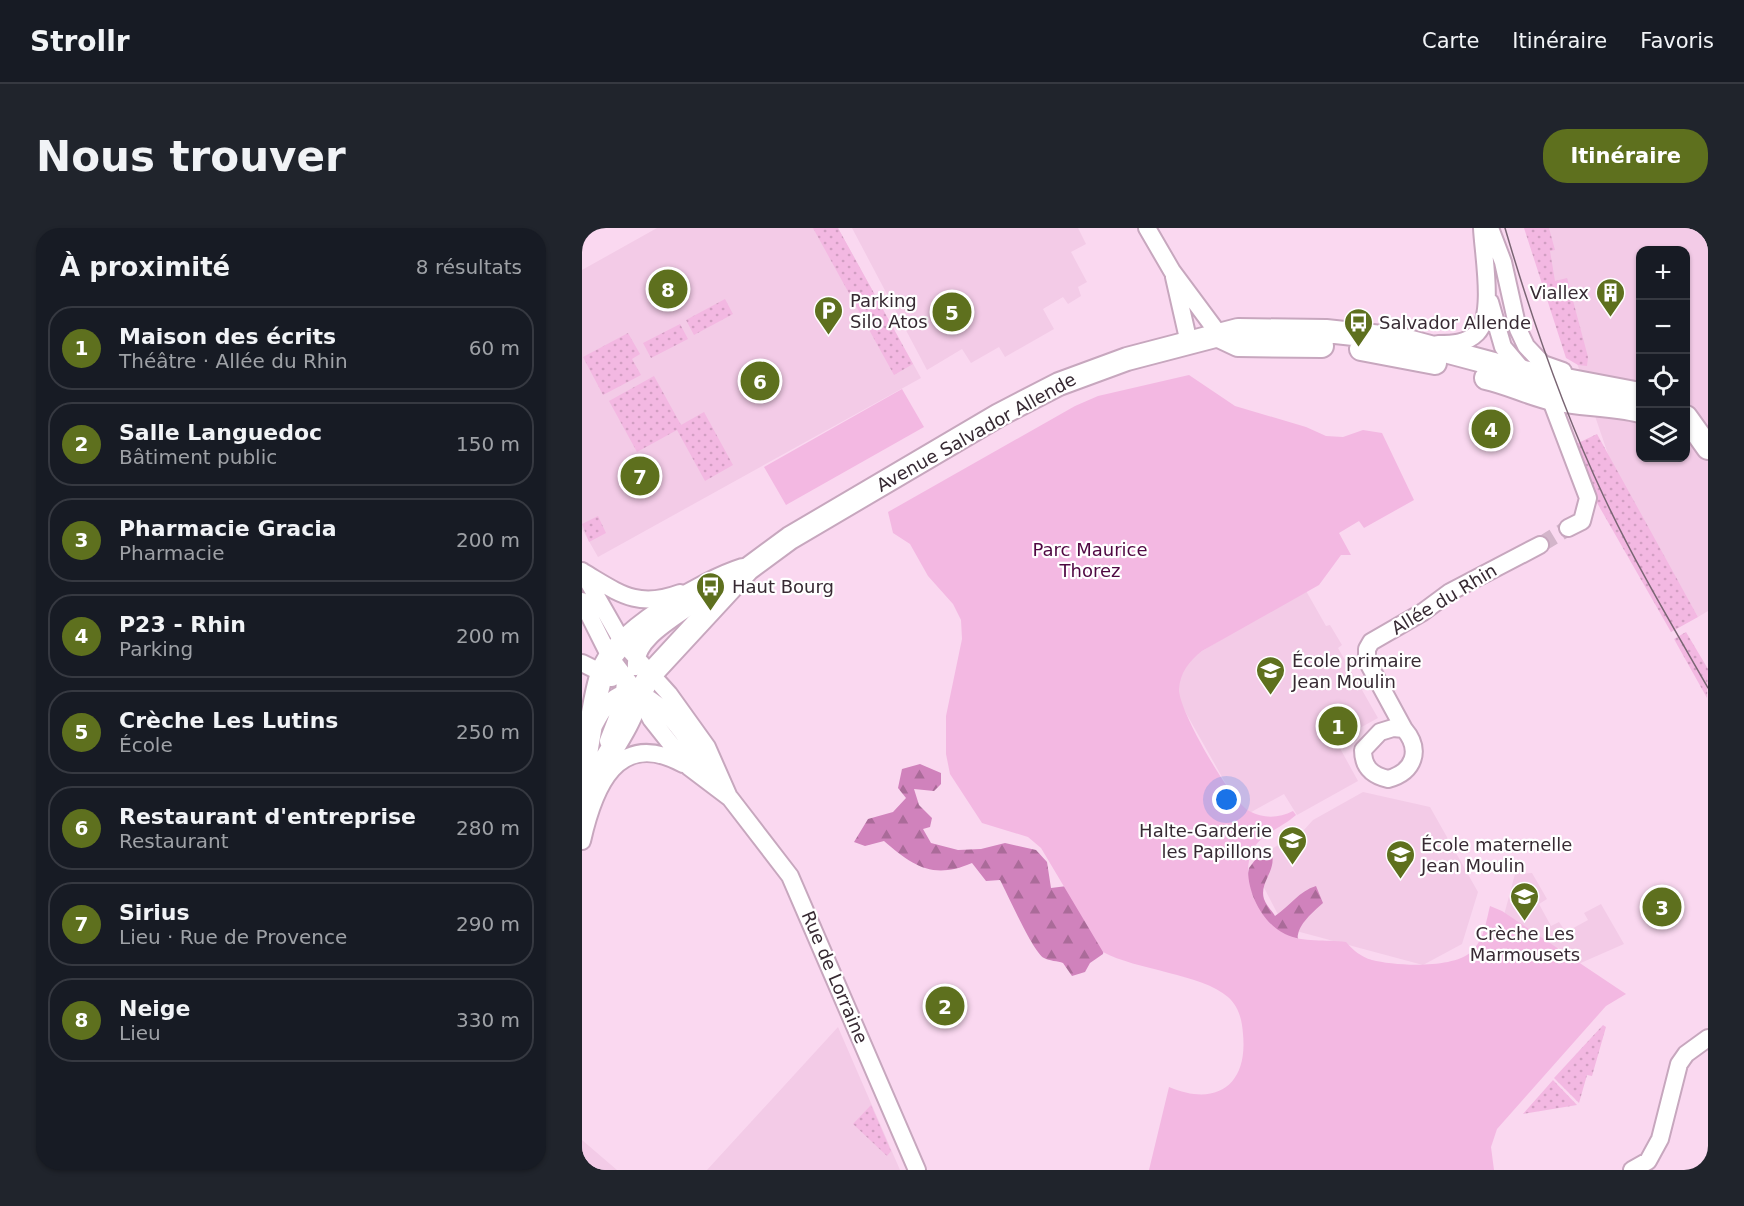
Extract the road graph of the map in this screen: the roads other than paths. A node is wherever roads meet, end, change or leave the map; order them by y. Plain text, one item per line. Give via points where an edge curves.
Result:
1 (1147, 228) edge
2 (1482, 228) edge
3 (1490, 228) edge
4 (1172, 271) junction
5 (1486, 287) junction
6 (1518, 329) junction
7 (1221, 337) junction
8 (1189, 343) junction
9 (1421, 345) junction
10 (1500, 358) junction
11 (1465, 368) junction
12 (1533, 368) junction
13 (1608, 388) junction
14 (1636, 393) edge
15 (1550, 398) junction
16 (1577, 403) junction
17 (1636, 410) edge
18 (1690, 424) edge
19 (1561, 428) junction
20 (1698, 439) edge
21 (1568, 528) tunnel mouth
22 (1540, 545) tunnel mouth
23 (748, 568) junction
24 (582, 572) edge
25 (726, 576) junction
26 (582, 601) edge
27 (610, 658) edge
28 (650, 675) junction
29 (628, 687) junction
30 (582, 702) edge
31 (1404, 729) dead end
32 (592, 730) junction
33 (689, 767) junction
34 (589, 773) edge
35 (730, 798) junction
36 (582, 811) edge
37 (582, 841) edge
38 (1708, 1038) edge
39 (917, 1170) edge
40 (1632, 1170) edge

1 - 4 street
2 - 5 street
3 - 6 street via 1503,262
4 - 7 street
4 - 8 street
5 - 9 street via 1486,307 1478,332 1456,344
5 - 10 street
6 - 10 street via 1512,347
6 - 12 street
7 - 8 street, Avenue Salvador Allende
7 - 9 street, Avenue Salvador Allende via 1252,329 1326,331
7 - 11 street, Avenue Salvador Allende via 1238,345 1358,348
8 - 23 street, Avenue Salvador Allende via 1093,370 1043,392 850,502
9 - 10 street, Avenue Salvador Allende
10 - 11 street, Avenue Salvador Allende
10 - 12 street, Avenue Salvador Allende
11 - 15 street, Avenue Salvador Allende
12 - 13 street, Avenue Salvador Allende
12 - 15 street
13 - 14 street, Avenue Salvador Allende
13 - 15 street via 1560,393
15 - 16 street, Avenue Salvador Allende
15 - 19 street
16 - 17 street, Avenue Salvador Allende
16 - 19 street via 1565,416
18 - 20 street
19 - 21 street via 1588,498 1582,521
22 - 31 street, Allée du Rhin via 1450,592 1371,642 1367,661
23 - 25 street, Avenue Salvador Allende
23 - 28 street, Avenue Salvador Allende
24 - 25 street, Avenue Salvador Allende via 621,595 641,601 662,600
24 - 27 street
25 - 27 street, Avenue Salvador Allende via 642,624
26 - 27 street
27 - 28 street, Rue de Lorraine
27 - 29 street
27 - 29 street
27 - 32 street
28 - 29 street, Avenue Salvador Allende
28 - 35 street, Rue de Lorraine via 669,694 707,747
29 - 32 street via 603,707
29 - 33 street, Rue de Lorraine
29 - 34 street, Avenue Salvador Allende via 627,724
29 - 35 street via 661,706
30 - 32 street
32 - 34 street
33 - 35 street, Rue de Lorraine
33 - 37 street via 655,753 620,761 602,782 590,807
34 - 36 street
35 - 39 street, Rue de Lorraine via 790,876
38 - 40 street via 1678,1064 1660,1139 1648,1161

